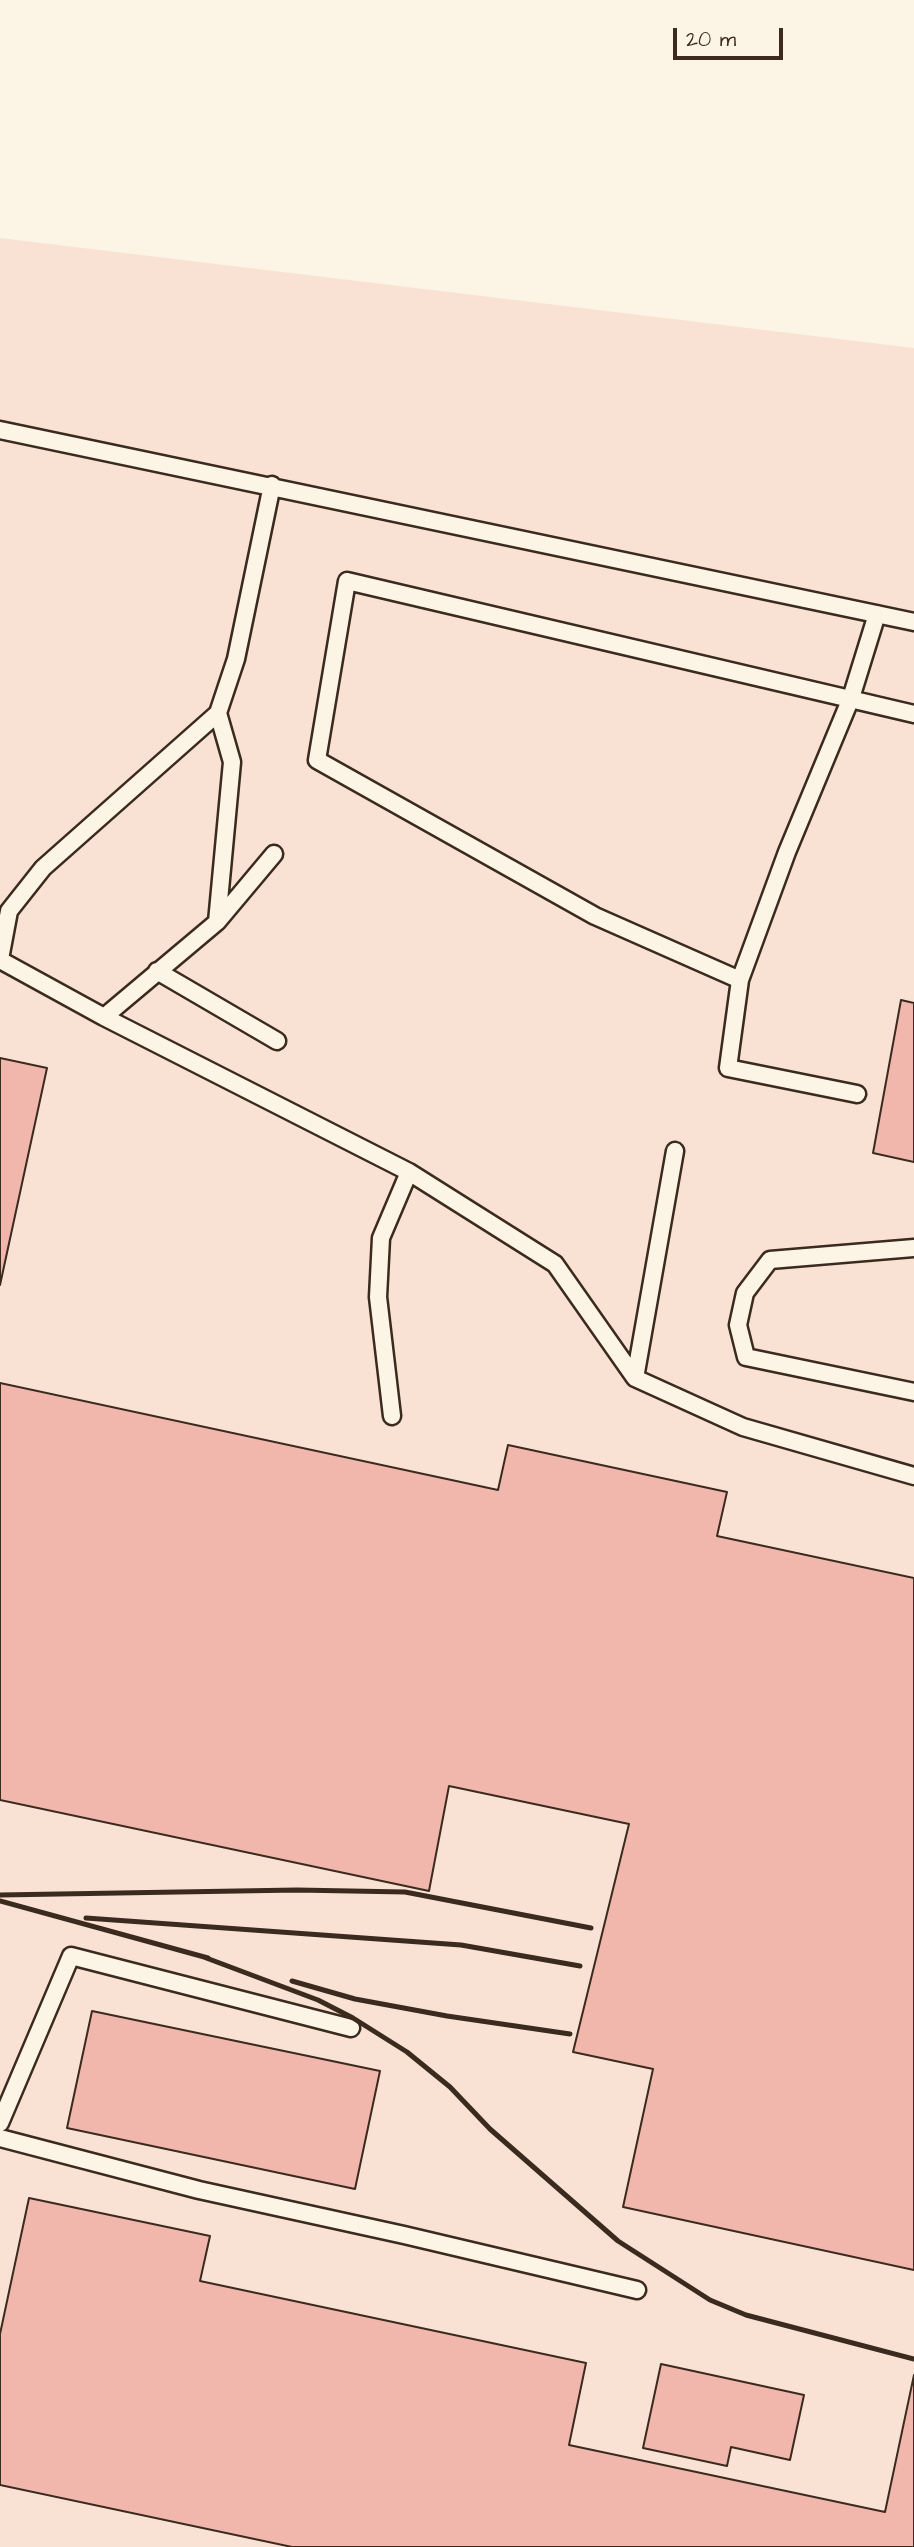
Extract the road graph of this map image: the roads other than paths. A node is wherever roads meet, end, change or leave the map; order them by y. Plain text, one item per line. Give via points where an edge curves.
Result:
1 (0, 430) edge
2 (271, 485) junction
3 (877, 614) junction
4 (914, 622) edge
5 (851, 698) junction
6 (218, 713) junction
7 (914, 714) edge
8 (274, 854) dead end
9 (217, 922) junction
10 (0, 959) edge
11 (157, 971) junction
12 (740, 980) junction
13 (104, 1017) junction
14 (277, 1041) dead end
15 (857, 1094) dead end
16 (675, 1151) dead end
17 (410, 1172) junction
18 (914, 1248) edge
19 (635, 1378) junction
20 (914, 1392) edge
21 (392, 1416) dead end
22 (914, 1476) edge
23 (351, 2028) dead end
24 (0, 2123) edge
25 (0, 2138) edge
26 (637, 2290) dead end

1 - 2 lane
2 - 3 lane
2 - 6 lane via 236,659
3 - 4 lane
3 - 5 lane
5 - 7 lane
5 - 12 lane
5 - 12 lane via 346,582 317,760 595,916
6 - 9 lane via 232,762
6 - 10 lane via 43,868 9,911
8 - 9 lane
9 - 11 lane
10 - 13 lane
11 - 13 lane
11 - 14 lane
12 - 15 lane via 728,1068
13 - 17 lane
16 - 19 lane
17 - 19 lane via 555,1264
17 - 21 lane via 381,1238 378,1297
18 - 20 lane via 770,1260 745,1293 738,1325 746,1357
19 - 22 lane via 743,1427
23 - 24 lane via 71,1956
25 - 26 lane via 199,2190

